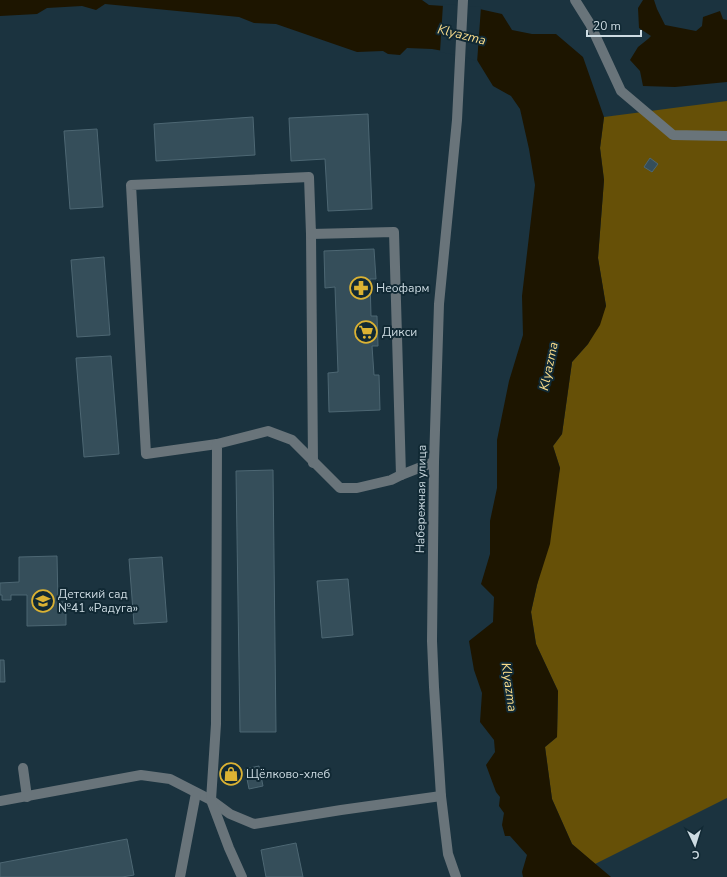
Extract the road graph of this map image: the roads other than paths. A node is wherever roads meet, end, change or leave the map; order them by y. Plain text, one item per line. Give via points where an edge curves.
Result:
1 (463, 0) edge
2 (575, 0) edge
3 (727, 136) edge
4 (311, 234) junction
5 (217, 444) junction
6 (434, 462) junction
7 (313, 463) junction
8 (401, 475) junction
9 (23, 768) dead end
10 (196, 793) junction
11 (441, 796) junction
12 (26, 797) junction
13 (211, 800) junction
14 (0, 802) edge
15 (180, 877) edge
16 (242, 877) edge
17 (456, 877) edge

1 - 6 street, Набережная улица via 457,120 439,304
2 - 3 street via 590,24 621,91 673,135
4 - 5 street via 309,177 131,185 146,454
4 - 7 street
4 - 8 street via 394,232
5 - 7 street via 268,431 292,440
5 - 13 street via 216,724
6 - 8 street
6 - 11 street, Набережная улица via 432,641
7 - 8 street via 340,488 357,488
9 - 12 street
10 - 12 street via 170,780 141,776
10 - 13 street
10 - 15 street
11 - 13 street via 254,824 230,814
11 - 17 street, Набережная улица via 448,854
12 - 14 street
13 - 16 street

